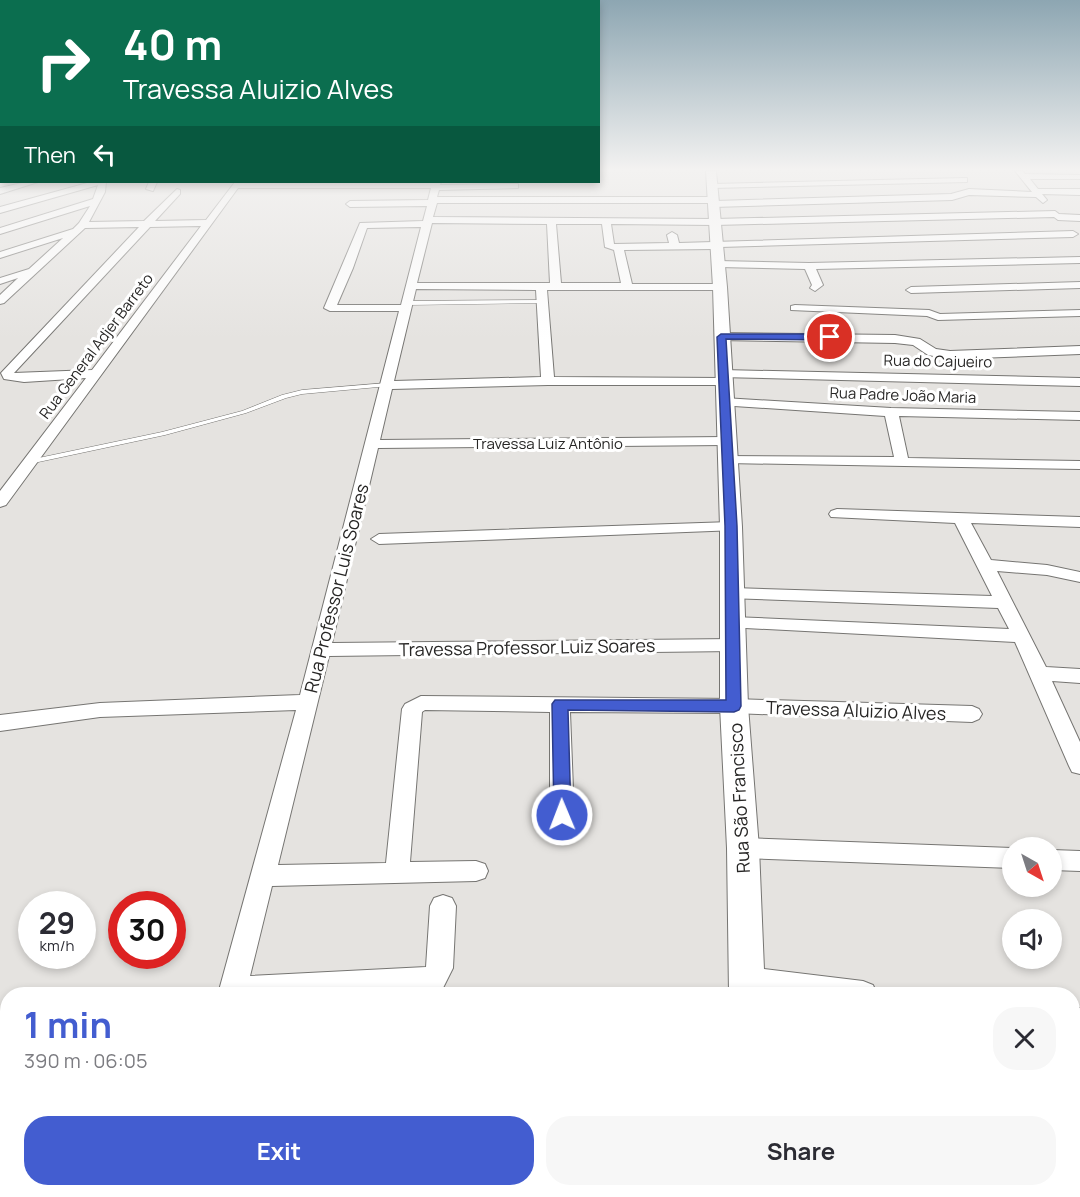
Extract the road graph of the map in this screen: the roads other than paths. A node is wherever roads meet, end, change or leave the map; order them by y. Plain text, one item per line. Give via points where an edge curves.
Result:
1 (98, 227) edge
2 (141, 227) edge
3 (204, 227) edge
4 (362, 227) edge
5 (427, 227) edge
6 (552, 227) edge
7 (607, 227) edge
8 (670, 227) edge
9 (711, 227) edge
10 (712, 227) edge
11 (715, 227) edge
12 (719, 227) edge
13 (771, 227) edge
14 (80, 228) junction
15 (1077, 237) edge
16 (675, 246) junction
17 (619, 248) junction
18 (0, 255) edge
19 (1080, 260) edge
20 (809, 266) junction
21 (36, 270) junction
22 (907, 277) junction
23 (0, 281) edge
24 (1080, 285) edge
25 (413, 286) junction
26 (541, 287) junction
27 (556, 287) junction
28 (627, 287) junction
29 (815, 288) dead end
30 (0, 301) edge
31 (540, 302) junction
32 (407, 306) junction
33 (795, 308) dead end
34 (929, 313) junction
35 (1080, 314) edge
36 (721, 337) junction
37 (1080, 350) edge
38 (95, 374) junction
39 (548, 381) junction
40 (1080, 382) edge
41 (387, 385) junction
42 (723, 386) junction
43 (891, 412) junction
44 (1080, 416) edge
45 (371, 444) junction
46 (726, 450) junction
47 (29, 462) junction
48 (902, 462) junction
49 (1080, 465) edge
50 (0, 502) edge
51 (837, 514) dead end
52 (962, 519) junction
53 (1080, 522) edge
54 (731, 526) junction
55 (379, 538) dead end
56 (987, 565) junction
57 (1080, 577) edge
58 (733, 594) junction
59 (1005, 602) junction
60 (734, 634) junction
61 (1022, 636) junction
62 (320, 650) junction
63 (1039, 674) junction
64 (1080, 676) edge
65 (308, 702) junction
66 (560, 704) junction
67 (734, 706) junction
68 (972, 714) dead end
69 (0, 723) edge
70 (1080, 766) edge
71 (562, 815) dead end
72 (743, 848) junction
73 (1002, 858) edge
74 (1062, 860) edge
75 (1080, 861) edge
76 (476, 871) dead end
77 (397, 874) junction
78 (262, 876) junction
79 (443, 906) dead end
80 (234, 987) edge
81 (310, 987) edge
82 (747, 987) edge

1 - 14 street
2 - 38 street via 7,373 24,378
3 - 38 street, Rua General Adjer Barreto
4 - 32 street via 330,308
5 - 25 street, Rua Professor Luis Soares
6 - 27 street
7 - 17 street via 610,247
8 - 16 street
9 - 16 street
10 - 28 street
11 - 36 street, Rua São Francisco
12 - 20 street
13 - 15 street
14 - 18 street
14 - 21 street
16 - 17 street
17 - 28 street
19 - 22 street
20 - 22 street
20 - 29 street via 818,285
21 - 23 street
21 - 30 street
22 - 24 street
22 - 34 street
25 - 26 street
25 - 32 street, Rua Professor Luis Soares
26 - 27 street
26 - 31 street
27 - 28 street
31 - 32 lane
31 - 39 street
32 - 41 street, Rua Professor Luis Soares
33 - 34 street
34 - 35 street via 972,317
36 - 37 street via 895,339 950,355
36 - 42 street, Rua São Francisco
38 - 47 street, Rua General Adjer Barreto
39 - 41 street, Rua do Cajueiro
39 - 42 street, Rua do Cajueiro
40 - 42 street, Rua do Cajueiro
41 - 45 street, Rua Professor Luis Soares
41 - 47 lane via 302,392 163,434
42 - 43 street, Rua Padre João Maria
42 - 46 street, Rua São Francisco
43 - 44 street, Rua Padre João Maria
43 - 48 street
45 - 46 street, Travessa Luiz Antônio
45 - 62 street, Rua Professor Luis Soares
46 - 48 street, Travessa Luiz Antônio
46 - 54 street, Rua São Francisco
47 - 50 street, Rua General Adjer Barreto
48 - 49 street, Travessa Luiz Antônio
51 - 52 street
52 - 53 street
52 - 56 street
54 - 55 street
54 - 58 street, Rua São Francisco
56 - 57 street
56 - 59 street
58 - 59 street
58 - 60 street, Rua São Francisco
59 - 61 street
60 - 61 street, Travessa Professor Luiz Soares
60 - 62 street, Travessa Professor Luiz Soares
60 - 67 street, Rua São Francisco
61 - 63 street
62 - 65 street, Rua Professor Luis Soares
63 - 64 street
63 - 70 street
65 - 69 street via 100,710
65 - 78 street, Rua Professor Luis Soares
66 - 67 street, Travessa Aluizio Alves
66 - 71 street
66 - 77 street, Travessa Aluizio Alves via 428,702 415,706
67 - 68 street, Travessa Aluizio Alves
67 - 72 street, Rua São Francisco
72 - 73 street
72 - 82 street, Rua São Francisco
74 - 75 street
76 - 77 street
77 - 78 street
78 - 80 street, Rua Professor Luis Soares
79 - 81 street via 440,968 433,979

